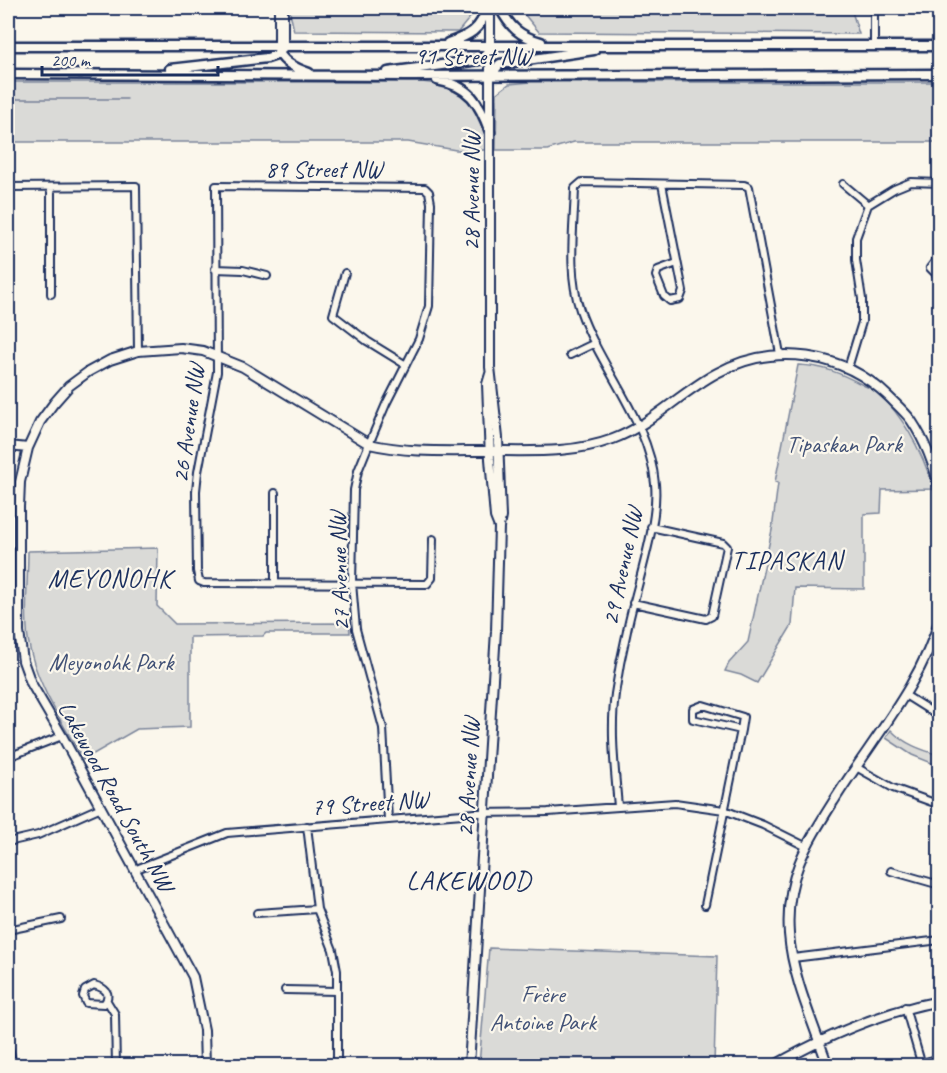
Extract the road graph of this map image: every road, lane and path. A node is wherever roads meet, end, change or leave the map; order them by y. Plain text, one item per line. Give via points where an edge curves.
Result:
1 (278, 8) edge
2 (284, 8) edge
3 (488, 8) edge
4 (500, 8) edge
5 (874, 8) edge
6 (491, 45) junction
7 (8, 46) edge
8 (437, 46) junction
9 (556, 46) junction
10 (609, 46) junction
11 (874, 46) junction
12 (939, 46) edge
13 (280, 48) junction
14 (131, 73) junction
15 (8, 74) edge
16 (938, 74) edge
17 (370, 75) junction
18 (490, 75) junction
19 (340, 76) junction
20 (410, 76) junction
21 (490, 132) junction
22 (939, 183) edge
23 (662, 184) junction
24 (843, 184) dead end
25 (51, 186) junction
26 (216, 186) joint
27 (8, 187) edge
28 (429, 192) joint
29 (868, 205) junction
30 (939, 260) edge
31 (677, 262) junction
32 (215, 269) junction
33 (345, 273) dead end
34 (939, 273) edge
35 (267, 276) dead end
36 (51, 294) dead end
37 (595, 344) junction
38 (138, 351) junction
39 (780, 354) junction
40 (570, 355) dead end
41 (216, 356) junction
42 (406, 365) junction
43 (848, 368) junction
44 (490, 374) junction
45 (638, 426) junction
46 (369, 444) junction
47 (8, 446) edge
48 (28, 448) junction
49 (489, 451) junction
50 (499, 451) junction
51 (938, 478) edge
52 (939, 492) edge
53 (275, 493) dead end
54 (499, 527) junction
55 (651, 527) junction
56 (433, 539) dead end
57 (352, 583) junction
58 (275, 584) junction
59 (8, 602) edge
60 (20, 602) junction
61 (633, 603) junction
62 (939, 618) edge
63 (905, 695) junction
64 (939, 717) edge
65 (741, 730) junction
66 (62, 736) junction
67 (8, 757) edge
68 (856, 767) junction
69 (939, 805) edge
70 (618, 807) junction
71 (99, 808) junction
72 (724, 810) junction
73 (485, 813) junction
74 (388, 820) junction
75 (308, 826) junction
76 (8, 842) edge
77 (805, 846) junction
78 (134, 870) junction
79 (891, 871) dead end
80 (939, 885) edge
81 (705, 904) dead end
82 (317, 909) junction
83 (256, 913) dead end
84 (61, 919) dead end
85 (8, 930) edge
86 (939, 940) edge
87 (793, 958) junction
88 (285, 990) dead end
89 (337, 991) junction
90 (106, 1001) dead end
91 (939, 1001) edge
92 (905, 1007) junction
93 (819, 1040) junction
94 (8, 1042) edge
95 (939, 1058) edge
96 (922, 1064) edge
97 (13, 1065) edge
98 (116, 1065) edge
99 (205, 1065) edge
100 (337, 1065) edge
101 (469, 1065) edge
102 (774, 1065) edge
103 (828, 1065) edge

1 - 13 street
2 - 13 street
3 - 6 street, 28 Avenue NW
3 - 8 main road via 472,33
4 - 9 main road via 514,31
5 - 11 street
6 - 8 main road, 91 Street NW
6 - 9 main road, 91 Street NW
6 - 17 main road via 480,60
6 - 18 street, 28 Avenue NW
7 - 13 main road, 91 Street NW
8 - 13 main road, 91 Street NW
9 - 10 main road, 91 Street NW
10 - 11 main road, 91 Street NW
10 - 18 main road via 500,64
11 - 12 main road, 91 Street NW
13 - 14 main road via 267,58
13 - 19 main road via 301,70
14 - 15 main road, 91 Street NW
14 - 19 main road, 91 Street NW
16 - 18 main road, 91 Street NW
17 - 19 main road, 91 Street NW
17 - 20 main road, 91 Street NW
18 - 20 main road, 91 Street NW
18 - 21 street, 28 Avenue NW
20 - 21 main road via 444,81 470,93
21 - 44 street, 28 Avenue NW
22 - 29 street via 911,182
23 - 31 street
23 - 37 street, 29 Avenue NW via 582,183 575,188 573,278 580,309
23 - 39 street via 749,187
24 - 29 street
25 - 27 street
25 - 36 street
25 - 38 street via 136,186
26 - 28 street, 89 Street NW via 425,188
26 - 32 street, 26 Avenue NW
28 - 42 street, 27 Avenue NW via 429,306
29 - 43 street via 856,237 862,322
30 - 34 street via 930,268
31 - 31 street via 658,270 656,276 670,301 680,299 683,293
32 - 35 street
32 - 41 street, 26 Avenue NW
33 - 42 street via 333,315
37 - 40 street
37 - 45 street, 29 Avenue NW
38 - 41 street, Lakewood Road South NW via 181,348
38 - 48 street, Lakewood Road South NW via 110,360 69,386 40,422
39 - 43 street via 807,355
39 - 45 street via 752,359 717,373
41 - 46 street, Lakewood Road South NW via 273,384
41 - 58 street, 26 Avenue NW via 217,372 196,491 199,581
42 - 46 street, 27 Avenue NW
43 - 51 street via 880,388 911,420
44 - 49 street, 28 Avenue NW
44 - 50 street, 28 Avenue NW
45 - 50 street via 614,439 560,451
45 - 55 street, 29 Avenue NW via 656,485
46 - 49 street via 422,451
46 - 57 street, 27 Avenue NW via 354,490
47 - 48 street
48 - 60 street, Lakewood Road South NW via 20,482
49 - 50 street
49 - 54 street, 28 Avenue NW
50 - 54 street, 28 Avenue NW
51 - 52 street
53 - 58 street
54 - 73 street, 28 Avenue NW
55 - 61 street, 29 Avenue NW
55 - 61 street via 727,547 715,606 710,619
56 - 57 street via 432,578 427,584
57 - 58 street
57 - 74 street, 27 Avenue NW via 356,629 382,728
59 - 60 street
60 - 66 street, Lakewood Road South NW via 23,661 31,683
61 - 70 street, 29 Avenue NW via 615,695 613,743
62 - 63 street
63 - 64 street
63 - 68 street
65 - 65 street via 743,717 703,705 693,710 693,719
65 - 72 street
66 - 67 street
66 - 71 street, Lakewood Road South NW
68 - 69 street via 893,788
68 - 77 street
70 - 72 street, 79 Street NW via 675,803
70 - 73 street, 79 Street NW
71 - 76 street via 38,835
71 - 78 street, Lakewood Road South NW
72 - 77 street, 79 Street NW
72 - 81 street
73 - 74 street, 79 Street NW
73 - 101 street, 28 Avenue NW
74 - 75 street, 79 Street NW
75 - 78 street, 79 Street NW via 227,833
75 - 82 street
77 - 87 street via 789,908
78 - 99 street, Lakewood Road South NW via 193,977 204,1030
79 - 80 street
82 - 83 street
82 - 89 street via 333,950
84 - 85 street
86 - 87 street
87 - 93 street
88 - 89 street
89 - 100 street
90 - 98 street via 115,1014
91 - 92 street
92 - 93 street
92 - 96 street
93 - 102 street
93 - 103 street
94 - 97 street
95 - 96 street

